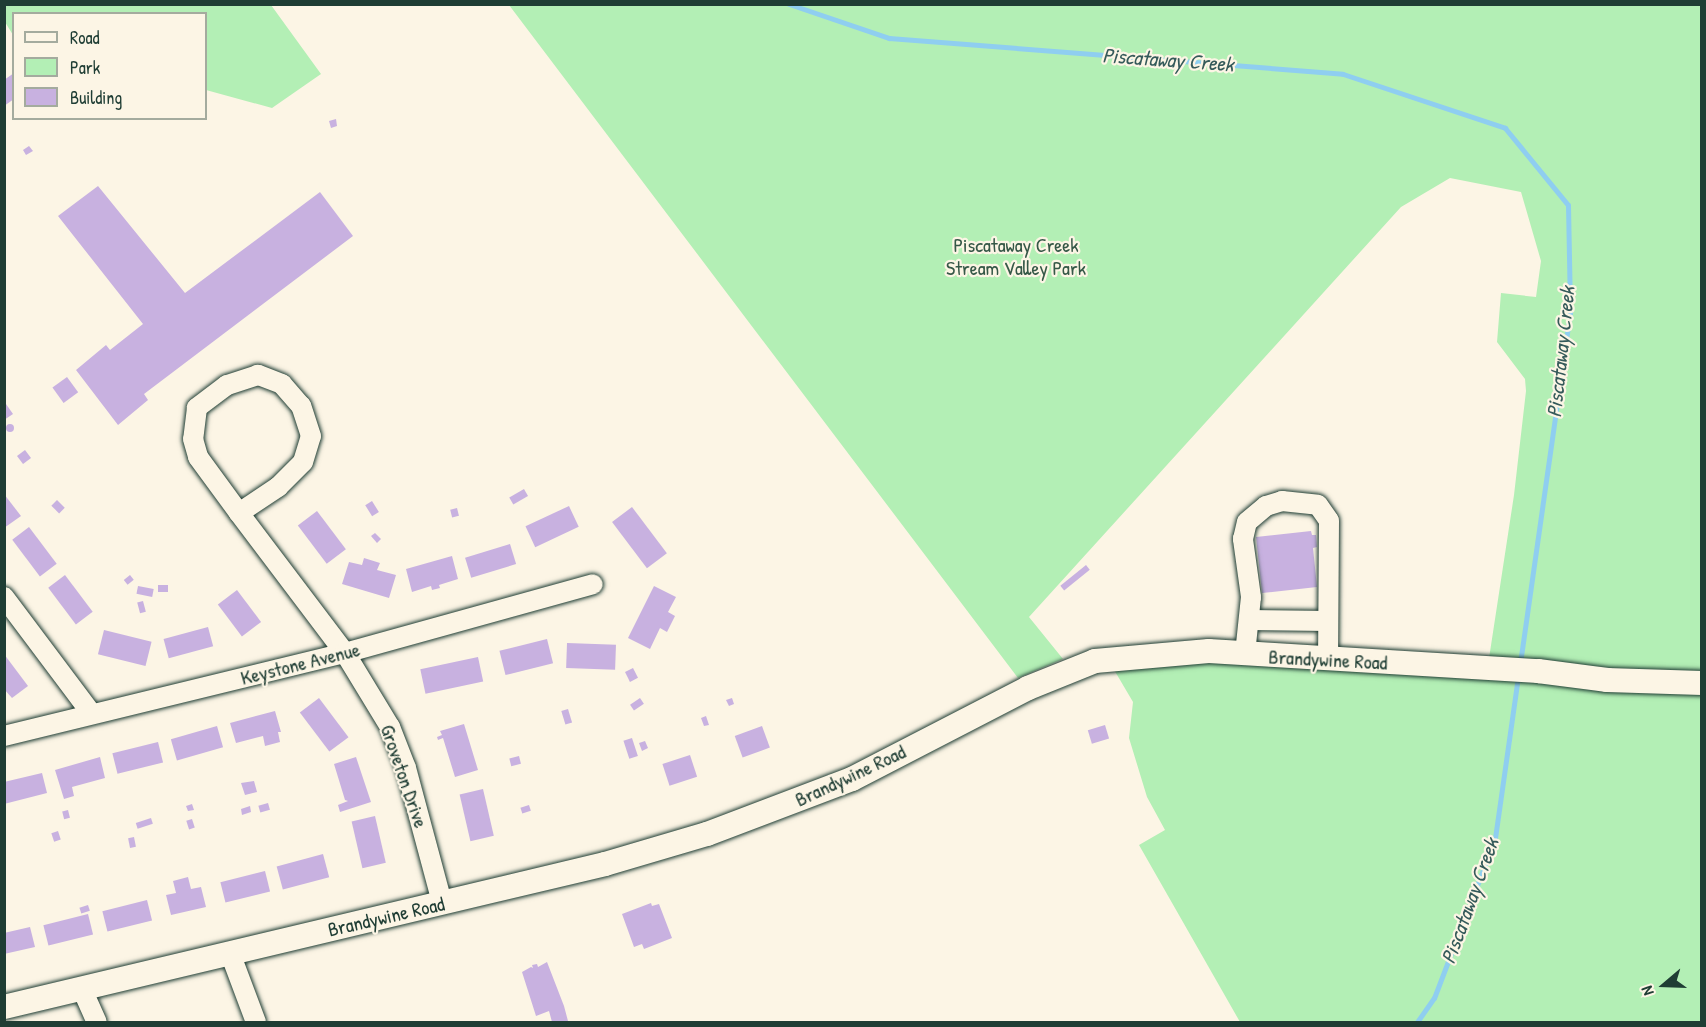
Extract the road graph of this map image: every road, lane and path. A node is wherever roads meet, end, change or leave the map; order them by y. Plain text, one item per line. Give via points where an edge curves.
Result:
1 (239, 513) junction
2 (593, 584) dead end
3 (4, 597) edge
4 (1249, 620) junction
5 (1328, 621) junction
6 (345, 653) junction
7 (1245, 654) junction
8 (1328, 659) junction
9 (1701, 682) edge
10 (92, 714) junction
11 (4, 736) edge
12 (442, 902) junction
13 (230, 953) junction
14 (82, 989) junction
15 (4, 1007) edge
16 (97, 1023) edge
17 (256, 1023) edge

1 - 1 street, Groveton Drive via 198,457 193,439 197,408 227,384 258,375 282,384 301,406 310,436 303,462 278,487
1 - 6 street, Groveton Drive
2 - 6 street, Keystone Avenue
3 - 10 street
4 - 5 street
4 - 5 street via 1251,597 1243,539 1246,522 1266,506 1282,501 1318,505 1329,521
4 - 7 street
5 - 8 street
6 - 10 street, Keystone Avenue
6 - 12 street, Groveton Drive via 390,727 406,768
7 - 8 main road, Brandywine Road
7 - 12 main road, Brandywine Road via 1209,651 1095,661 1028,688 816,795 707,834 605,864
8 - 9 main road, Brandywine Road via 1538,671 1607,680
10 - 11 street, Keystone Avenue
12 - 13 main road, Brandywine Road
13 - 14 main road, Brandywine Road
13 - 17 street
14 - 15 main road, Brandywine Road
14 - 16 street

